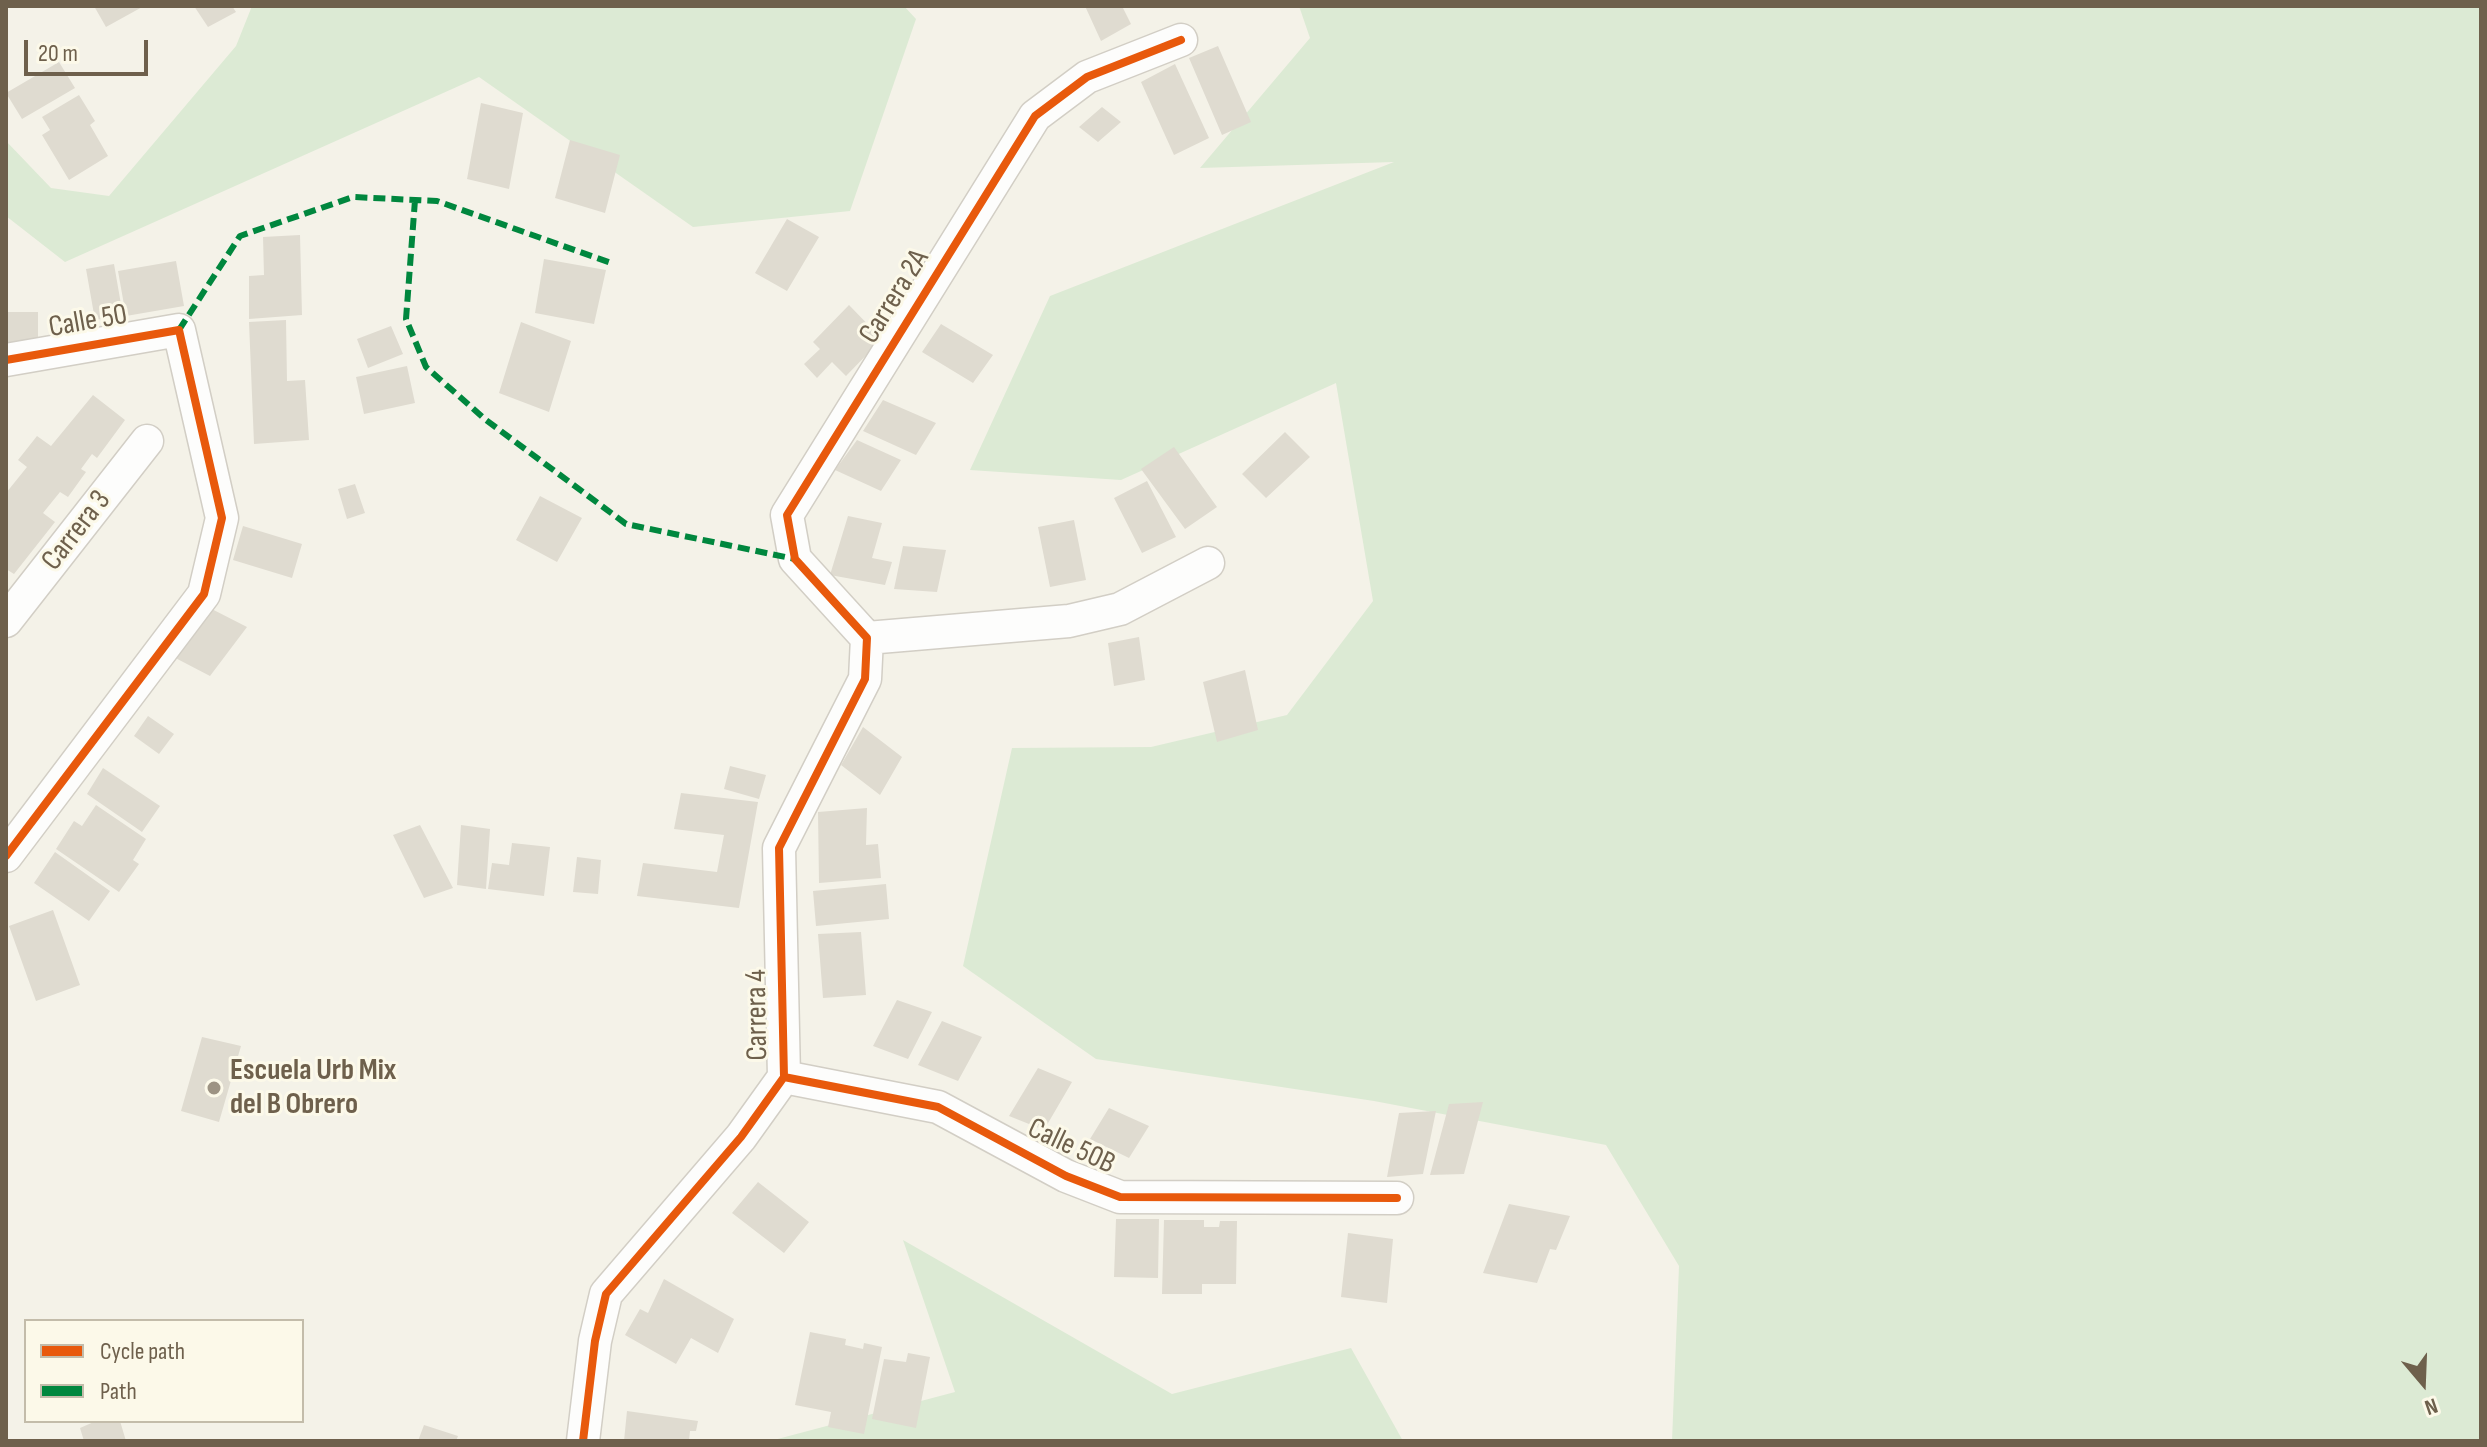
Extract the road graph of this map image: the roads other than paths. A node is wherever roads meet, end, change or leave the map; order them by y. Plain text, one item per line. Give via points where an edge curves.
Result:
1 (1181, 40) dead end
2 (6, 360) edge
3 (147, 441) dead end
4 (1208, 563) dead end
5 (6, 621) edge
6 (867, 638) junction
7 (6, 856) edge
8 (784, 1077) junction
9 (1397, 1198) dead end
10 (583, 1441) edge

1 - 6 street, Carrera 2A via 1087,77 1035,116 787,515 795,559
2 - 7 street, Calle 50 via 179,330 222,518 204,594
3 - 5 street, Carrera 3
4 - 6 street via 1120,609 1069,621
6 - 8 street, Carrera 4 via 865,679 779,848
8 - 9 street, Calle 50B via 938,1107 1066,1176 1120,1197
8 - 10 street, Carrera 4 via 741,1137 606,1294

